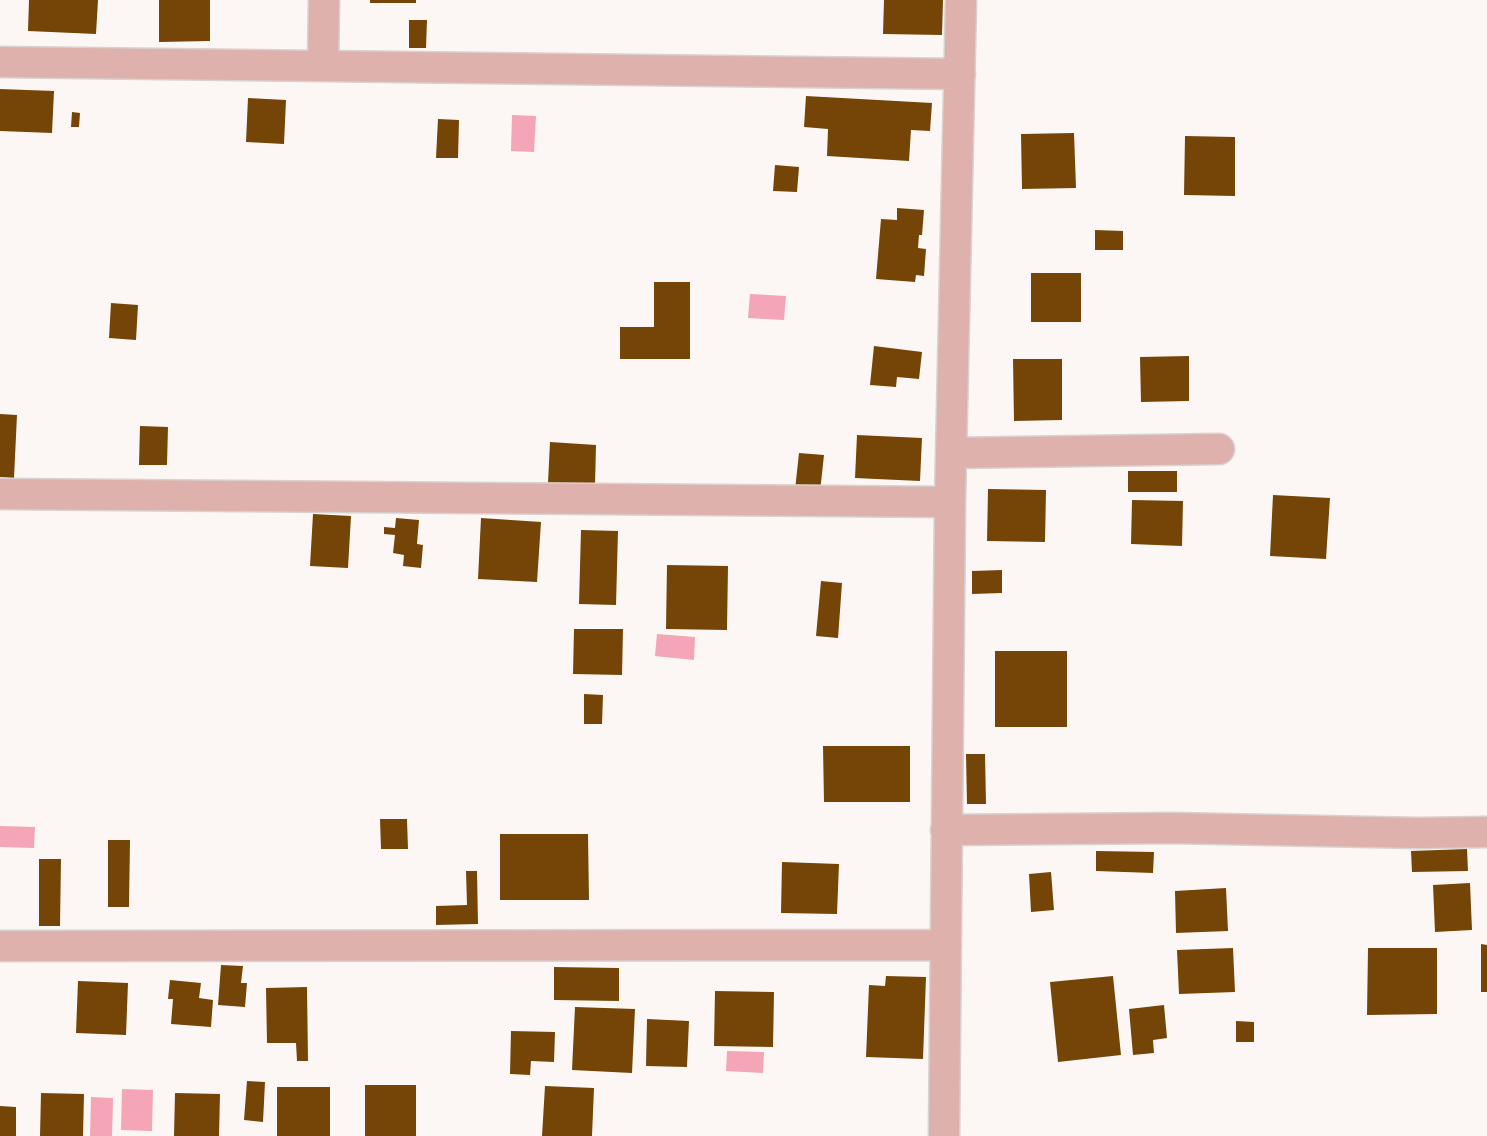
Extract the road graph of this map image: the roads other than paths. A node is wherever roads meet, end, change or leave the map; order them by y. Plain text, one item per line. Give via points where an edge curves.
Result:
1 (324, 0) edge
2 (961, 0) edge
3 (0, 62) edge
4 (323, 65) junction
5 (960, 74) junction
6 (1219, 449) dead end
7 (951, 453) junction
8 (0, 494) edge
9 (950, 502) junction
10 (946, 830) junction
11 (1487, 832) edge
12 (946, 945) junction
13 (0, 946) edge
14 (944, 1136) edge

1 - 4 street
2 - 5 street
3 - 4 street
4 - 5 street
5 - 7 street
6 - 7 street
7 - 9 street
8 - 9 street
9 - 10 street
10 - 11 street
10 - 12 street
12 - 13 street
12 - 14 street

